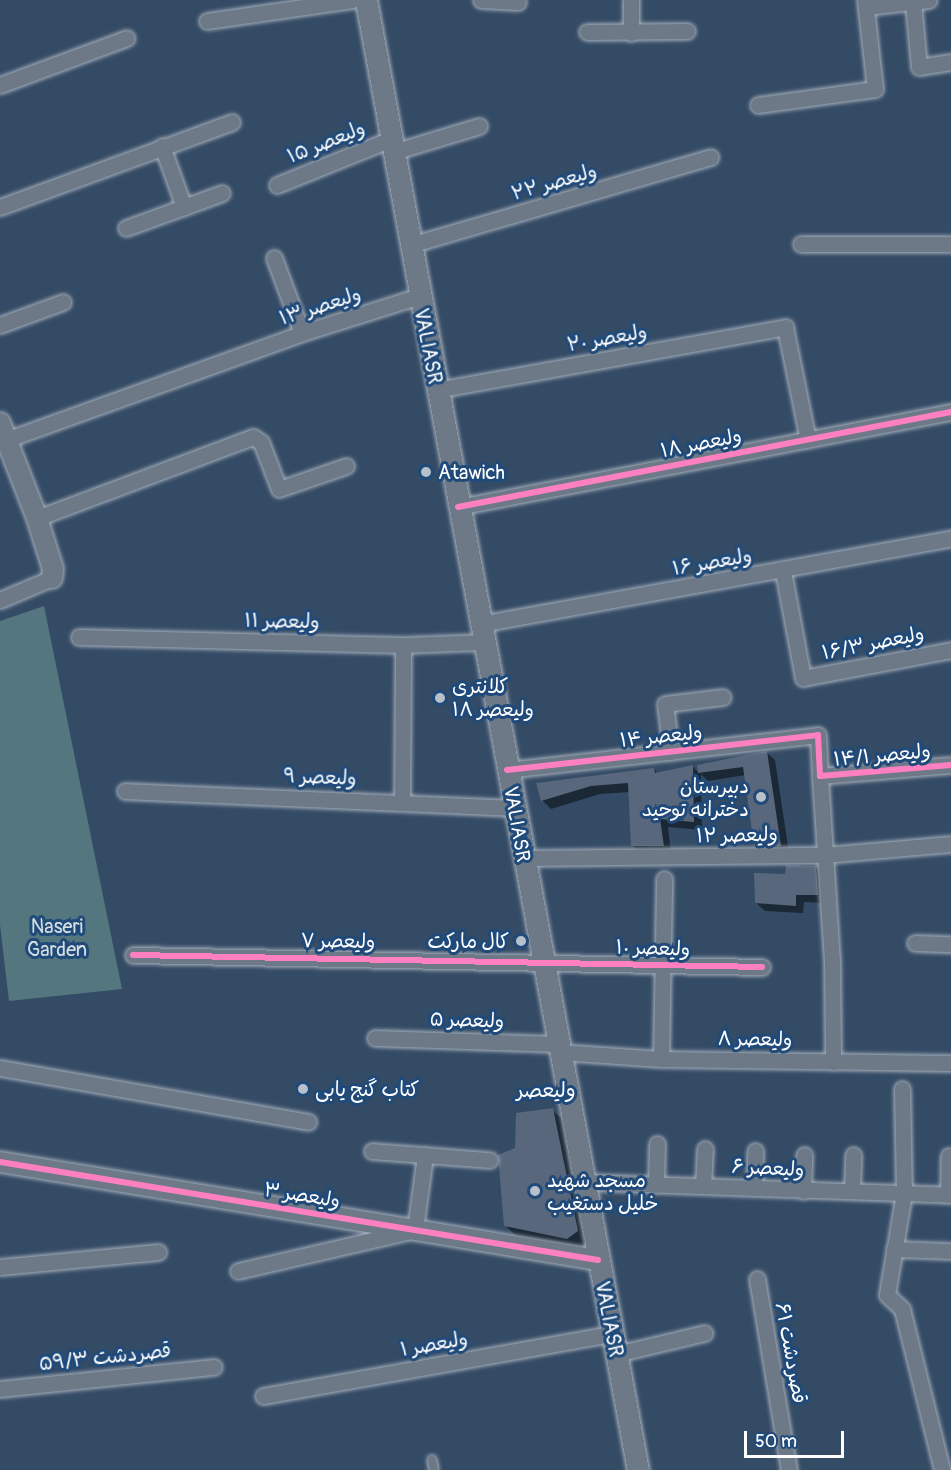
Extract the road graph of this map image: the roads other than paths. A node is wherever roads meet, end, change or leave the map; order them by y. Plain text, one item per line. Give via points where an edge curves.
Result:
1 (352, 0) edge
2 (366, 0) edge
3 (481, 0) edge
4 (631, 0) edge
5 (929, 0) edge
6 (518, 2) dead end
7 (913, 2) junction
8 (865, 4) edge
9 (207, 21) dead end
10 (587, 32) dead end
11 (687, 32) dead end
12 (631, 33) junction
13 (127, 38) dead end
14 (951, 62) edge
15 (0, 85) edge
16 (758, 105) dead end
17 (232, 122) dead end
18 (479, 126) dead end
19 (162, 146) junction
20 (392, 146) junction
21 (710, 157) dead end
22 (277, 185) dead end
23 (222, 193) dead end
24 (0, 207) edge
25 (184, 207) junction
26 (126, 228) dead end
27 (801, 244) dead end
28 (951, 244) edge
29 (410, 245) junction
30 (274, 258) dead end
31 (418, 296) junction
32 (63, 303) dead end
33 (0, 326) edge
34 (302, 333) junction
35 (436, 390) junction
36 (951, 412) edge
37 (2, 435) edge
38 (808, 440) junction
39 (346, 466) dead end
40 (458, 507) junction
41 (37, 518) junction
42 (951, 538) edge
43 (783, 571) junction
44 (52, 578) joint
45 (0, 600) edge
46 (482, 633) junction
47 (79, 637) dead end
48 (403, 645) junction
49 (951, 650) edge
50 (723, 697) dead end
51 (818, 735) joint
52 (671, 752) junction
53 (951, 765) edge
54 (507, 770) junction
55 (820, 776) junction
56 (125, 791) dead end
57 (402, 801) junction
58 (514, 808) junction
59 (951, 844) edge
60 (825, 855) junction
61 (523, 858) junction
62 (664, 879) dead end
63 (915, 943) dead end
64 (951, 944) edge
65 (133, 955) dead end
66 (542, 960) junction
67 (661, 965) junction
68 (762, 967) dead end
69 (375, 1038) dead end
70 (559, 1048) junction
71 (661, 1059) junction
72 (833, 1062) junction
73 (951, 1064) edge
74 (0, 1068) edge
75 (902, 1089) dead end
76 (308, 1122) dead end
77 (657, 1144) dead end
78 (705, 1149) dead end
79 (755, 1150) dead end
80 (372, 1151) dead end
81 (425, 1155) junction
82 (804, 1155) dead end
83 (852, 1155) dead end
84 (949, 1156) dead end
85 (490, 1160) dead end
86 (0, 1162) edge
87 (584, 1182) junction
88 (656, 1185) junction
89 (703, 1186) junction
90 (754, 1188) junction
91 (803, 1191) junction
92 (852, 1191) junction
93 (904, 1193) junction
94 (950, 1195) edge
95 (415, 1230) junction
96 (894, 1249) junction
97 (951, 1251) edge
98 (158, 1252) dead end
99 (598, 1260) junction
100 (0, 1267) edge
101 (238, 1271) dead end
102 (757, 1278) dead end
103 (705, 1333) dead end
104 (614, 1344) junction
105 (214, 1367) dead end
106 (0, 1389) edge
107 (263, 1396) dead end
108 (432, 1460) dead end
109 (434, 1470) edge
110 (638, 1470) edge
111 (789, 1470) edge
112 (942, 1470) edge

1 - 9 street
2 - 20 main road, VALIASR
3 - 6 street
4 - 12 street
5 - 7 street
7 - 8 street
7 - 14 street via 919,67
8 - 16 street via 874,89
10 - 12 street
11 - 12 street
13 - 15 street
17 - 19 street
18 - 20 street, ۱۵ ولیعصر
19 - 24 street
19 - 25 street
20 - 22 street, ۱۵ ولیعصر
20 - 29 main road, VALIASR
21 - 29 street, ۲۲ ولیعصر
23 - 25 street
25 - 26 street
27 - 28 street
29 - 31 main road, VALIASR
30 - 34 street
31 - 34 street, ۱۳ ولیعصر
31 - 35 main road, VALIASR
32 - 33 street
34 - 37 street, ۱۳ ولیعصر
35 - 38 street, ۲۰ ولیعصر via 785,327
35 - 40 main road, VALIASR
36 - 38 street, ۱۸ ولیعصر
37 - 41 street
38 - 40 street, ۱۸ ولیعصر
39 - 41 street via 279,489 261,442 253,437
40 - 46 main road, VALIASR
41 - 44 street via 53,569
42 - 43 street, ۱۶ ولیعصر
43 - 46 street, ۱۶ ولیعصر
43 - 49 street, ۱۶/۳ ولیعصر via 803,678
44 - 45 street
46 - 48 street, ۱۱ ولیعصر
46 - 54 main road, VALIASR
47 - 48 street, ۱۱ ولیعصر
48 - 57 street
50 - 52 street via 665,704
51 - 52 street, ۱۴ ولیعصر
51 - 55 street, ۱۴/۱ ولیعصر
52 - 54 street, ۱۴ ولیعصر
53 - 55 street, ۱۴/۱ ولیعصر
54 - 58 main road, VALIASR
55 - 60 street
56 - 57 street, ۹ ولیعصر
57 - 58 street, ۹ ولیعصر
58 - 61 main road, VALIASR
59 - 60 street, ۱۲ ولیعصر
60 - 61 street, ۱۲ ولیعصر
60 - 72 street
61 - 66 main road, VALIASR
62 - 67 street
63 - 64 street
65 - 66 street, ۷ ولیعصر
66 - 67 street, ۱۰ ولیعصر
66 - 70 main road, VALIASR
67 - 68 street, ۱۰ ولیعصر
67 - 71 street
69 - 70 street, ۵ ولیعصر
70 - 71 street, ۸ ولیعصر
70 - 87 main road, VALIASR
71 - 72 street, ۸ ولیعصر
72 - 73 street, ۸ ولیعصر
74 - 76 street
75 - 93 street
77 - 88 street
78 - 89 street
79 - 90 street
80 - 81 street
81 - 85 street
81 - 95 street
82 - 91 street
83 - 92 street
84 - 94 street
86 - 95 street, ۳ ولیعصر
87 - 88 street, ۶ ولیعصر
87 - 99 main road, VALIASR
88 - 89 street, ۶ ولیعصر
89 - 90 street, ۶ ولیعصر
90 - 91 street, ۶ ولیعصر
91 - 92 street, ۶ ولیعصر
92 - 93 street, ۶ ولیعصر
93 - 94 street, ۶ ولیعصر
93 - 96 street
95 - 99 street, ۳ ولیعصر
95 - 101 street
96 - 97 street
96 - 112 street via 887,1295 902,1309
98 - 100 street
99 - 104 main road, VALIASR
102 - 111 street, ۶۱ قصردشت
103 - 104 street, ۱ ولیعصر
104 - 107 street, ۱ ولیعصر
104 - 110 main road, VALIASR
105 - 106 street, ۵۹/۳ قصردشت
108 - 109 lane

